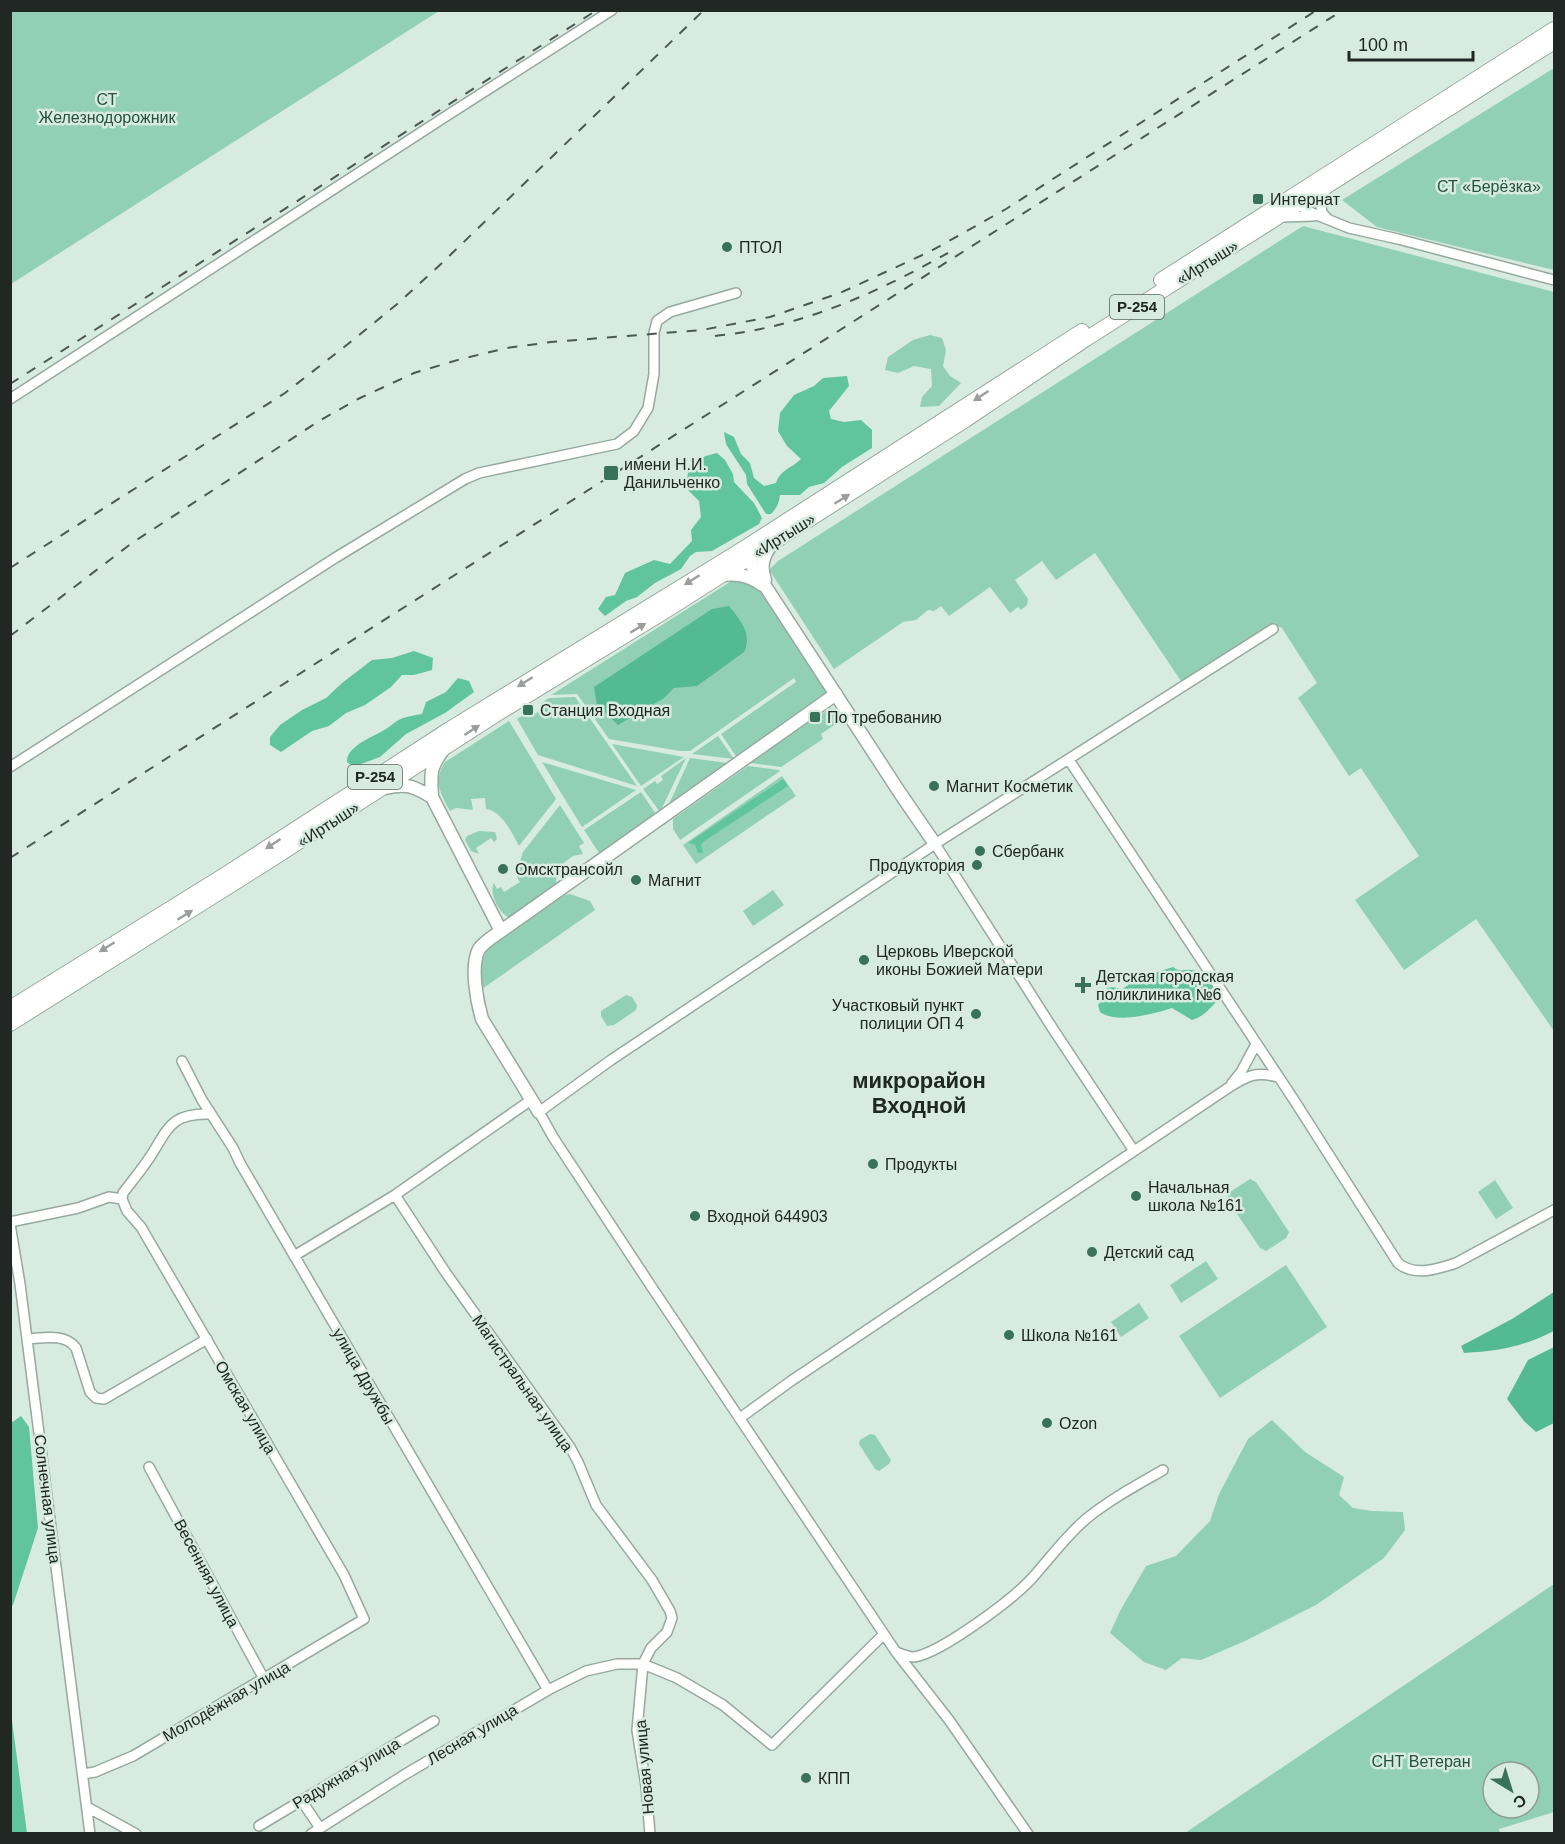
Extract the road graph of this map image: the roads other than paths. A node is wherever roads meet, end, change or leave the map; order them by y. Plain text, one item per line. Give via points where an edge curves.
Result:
1 (612, 10) edge
2 (1554, 29) edge
3 (1554, 42) edge
4 (1332, 183) junction
5 (1298, 198) junction
6 (1277, 218) junction
7 (1325, 218) junction
8 (1554, 280) edge
9 (736, 292) dead end
10 (10, 399) edge
11 (773, 542) junction
12 (744, 554) junction
13 (722, 575) junction
14 (767, 590) junction
15 (1274, 629) dead end
16 (836, 694) junction
17 (444, 749) junction
18 (1069, 760) junction
19 (10, 767) edge
20 (383, 789) junction
21 (432, 797) junction
22 (935, 844) junction
23 (501, 931) junction
24 (10, 1008) edge
25 (10, 1024) edge
26 (1256, 1044) junction
27 (182, 1061) dead end
28 (1278, 1077) junction
29 (1228, 1088) junction
30 (531, 1100) junction
31 (539, 1112) junction
32 (210, 1114) junction
33 (1134, 1151) junction
34 (395, 1195) junction
35 (122, 1199) junction
36 (1554, 1210) edge
37 (10, 1223) edge
38 (294, 1256) junction
39 (27, 1339) junction
40 (207, 1339) junction
41 (740, 1418) junction
42 (149, 1467) dead end
43 (1163, 1470) dead end
44 (364, 1619) joint
45 (884, 1634) junction
46 (896, 1652) junction
47 (643, 1664) junction
48 (264, 1679) junction
49 (548, 1690) junction
50 (434, 1721) dead end
51 (83, 1774) junction
52 (301, 1800) junction
53 (87, 1807) junction
54 (259, 1826) dead end
55 (316, 1831) edge
56 (90, 1833) edge
57 (136, 1833) edge
58 (650, 1833) edge
59 (1028, 1833) edge

1 - 10 street
2 - 5 main road, «Иртыш» / Р-254
3 - 4 main road, «Иртыш» / Р-254
4 - 5 main road, «Иртыш» / Р-254
4 - 7 street via 1320,199
5 - 6 main road, «Иртыш» / Р-254
5 - 7 street via 1305,209
5 -> 12 main road, «Иртыш» / Р-254
6 - 7 street
11 -> 6 main road, «Иртыш» / Р-254
7 - 8 street via 1349,228
9 - 19 street via 670,312 657,321 648,408 634,431 618,444 465,479
11 - 12 main road, «Иртыш» / Р-254
11 - 14 street via 762,564
12 - 13 main road, «Иртыш» / Р-254
12 - 14 street
12 -> 24 main road, «Иртыш» / Р-254 via 457,724
13 - 14 street via 744,575
17 -> 13 main road, «Иртыш» / Р-254
14 - 16 street
15 - 18 street
16 - 22 street
16 - 23 street
17 - 20 main road, «Иртыш» / Р-254
17 - 21 street via 433,764
18 - 22 street
18 - 26 street
20 - 21 street via 398,785 414,787
25 -> 20 main road, «Иртыш» / Р-254
21 - 23 street
22 - 31 street
22 - 33 street
23 - 30 street via 482,945 476,958 479,1008
26 - 28 street
26 - 29 street
27 - 32 street, улица Дружбы
28 - 29 street via 1257,1073
28 - 36 street via 1405,1269 1415,1271 1456,1263
29 - 33 street
30 - 31 street
30 - 34 street
31 - 41 street
32 - 35 street via 185,1116 165,1131
32 - 38 street, улица Дружбы
33 - 41 street
34 - 38 street
34 - 47 street, Магистральная улица via 570,1447 596,1505 670,1611 667,1632 651,1648
35 - 37 street via 109,1197
35 - 40 street, Омская улица
37 - 39 street, Солнечная улица
38 - 49 street, улица Дружбы
39 - 40 street via 59,1337 72,1342 90,1392 104,1400
39 - 51 street, Солнечная улица
40 - 44 street, Омская улица via 344,1575
41 - 45 street
42 - 48 street, Весенняя улица
43 - 46 street via 1087,1518 1033,1578 993,1612 924,1654 910,1657
44 - 48 street, Молодёжная улица
45 - 46 street
45 - 47 street via 772,1744 723,1705 677,1678
46 - 59 street
47 - 49 street, Лесная улица via 617,1664 586,1671
47 - 58 street, Новая улица via 637,1730
48 - 51 street, Молодёжная улица via 133,1756
49 - 55 street, Лесная улица via 404,1774
50 - 52 street, Радужная улица
51 - 53 street, Солнечная улица
52 - 54 street, Радужная улица
52 - 55 street
53 - 56 street, Солнечная улица
53 - 57 street

